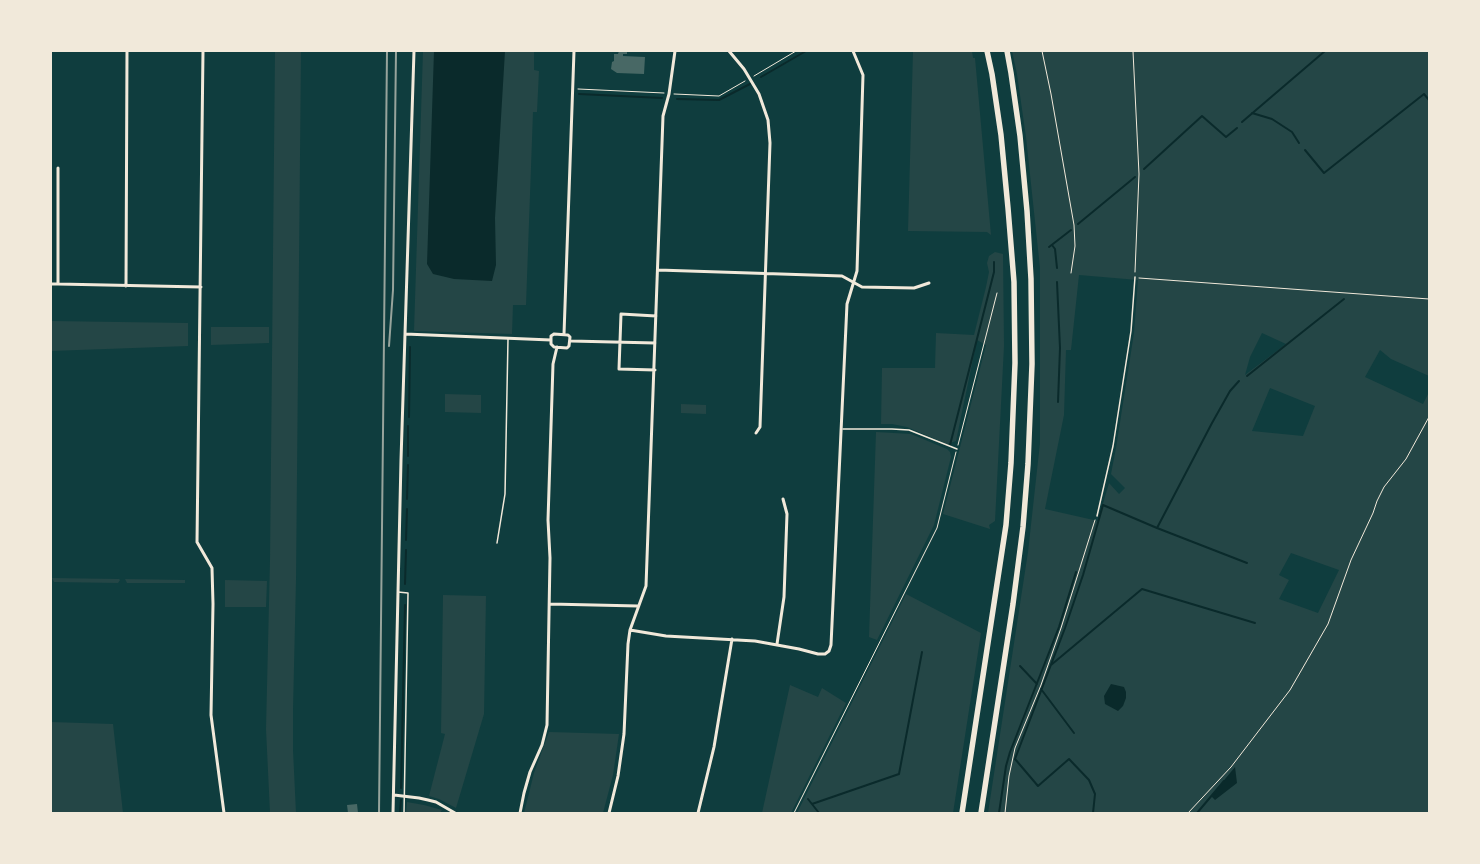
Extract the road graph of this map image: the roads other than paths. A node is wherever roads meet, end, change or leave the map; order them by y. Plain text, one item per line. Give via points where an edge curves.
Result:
1 (127, 51) edge
2 (203, 51) edge
3 (414, 51) edge
4 (574, 51) edge
5 (675, 51) edge
6 (729, 51) edge
7 (853, 51) edge
8 (987, 51) edge
9 (1007, 51) edge
10 (58, 168) dead end
11 (658, 270) junction
12 (767, 273) junction
13 (1135, 277) road end
14 (853, 282) junction
15 (929, 283) dead end
16 (51, 284) edge
17 (58, 284) junction
18 (126, 286) junction
19 (201, 287) junction
20 (656, 316) junction
21 (405, 334) junction
22 (564, 334) junction
23 (508, 339) junction
24 (551, 340) junction
25 (570, 341) junction
26 (620, 341) junction
27 (655, 343) junction
28 (557, 348) junction
29 (655, 370) junction
30 (840, 429) junction
31 (756, 433) dead end
32 (957, 449) road end
33 (782, 499) dead end
34 (1097, 516) road end
35 (497, 543) dead end
36 (398, 592) junction
37 (550, 604) junction
38 (638, 606) junction
39 (630, 630) junction
40 (732, 639) junction
41 (777, 644) junction
42 (394, 795) junction
43 (404, 796) junction
44 (224, 813) edge
45 (393, 813) edge
46 (404, 813) edge
47 (455, 813) edge
48 (520, 813) edge
49 (609, 813) edge
50 (698, 813) edge
51 (962, 813) edge
52 (981, 813) edge

1 - 18 street
2 - 19 street
3 - 21 street
4 - 22 street
5 - 11 street via 663,116
6 - 12 street via 750,78 768,120 770,143
7 - 14 street via 862,75 856,271
8 - 51 highway via 1001,135 1008,208 1014,282 1015,363 1006,525
9 - 52 highway via 1019,129 1027,211 1032,364 1023,527
10 - 17 street
11 - 12 street
11 - 20 street
12 - 14 street via 842,276
12 - 31 street via 760,427
13 - 34 lane via 1131,332 1113,446
14 - 15 street via 862,287 914,288
14 - 30 street via 846,304
16 - 17 street
17 - 18 street
18 - 19 street
19 - 44 street via 197,542 212,568 211,715
20 - 26 street via 621,314
20 - 27 street
21 - 23 street
21 - 36 street
22 - 24 street via 554,334
22 - 25 street via 570,337
23 - 24 street
23 - 35 lane via 505,494
24 - 28 street via 551,344
25 - 26 street
25 - 28 street via 567,348
26 - 27 street
26 - 29 street via 619,369
27 - 29 street
28 - 37 street via 553,364 548,520
29 - 38 street via 646,586
30 - 32 lane via 909,430
30 - 41 street via 832,645 825,654 818,654
33 - 41 street via 787,514 784,597
36 - 42 street
36 - 43 lane via 408,593
37 - 38 street
37 - 48 street via 547,725 528,779
38 - 39 street
39 - 40 street via 666,636
39 - 49 street via 624,734
40 - 41 street
40 - 50 street via 714,747
42 - 43 street
42 - 45 street
43 - 46 lane
43 - 47 street via 436,802

